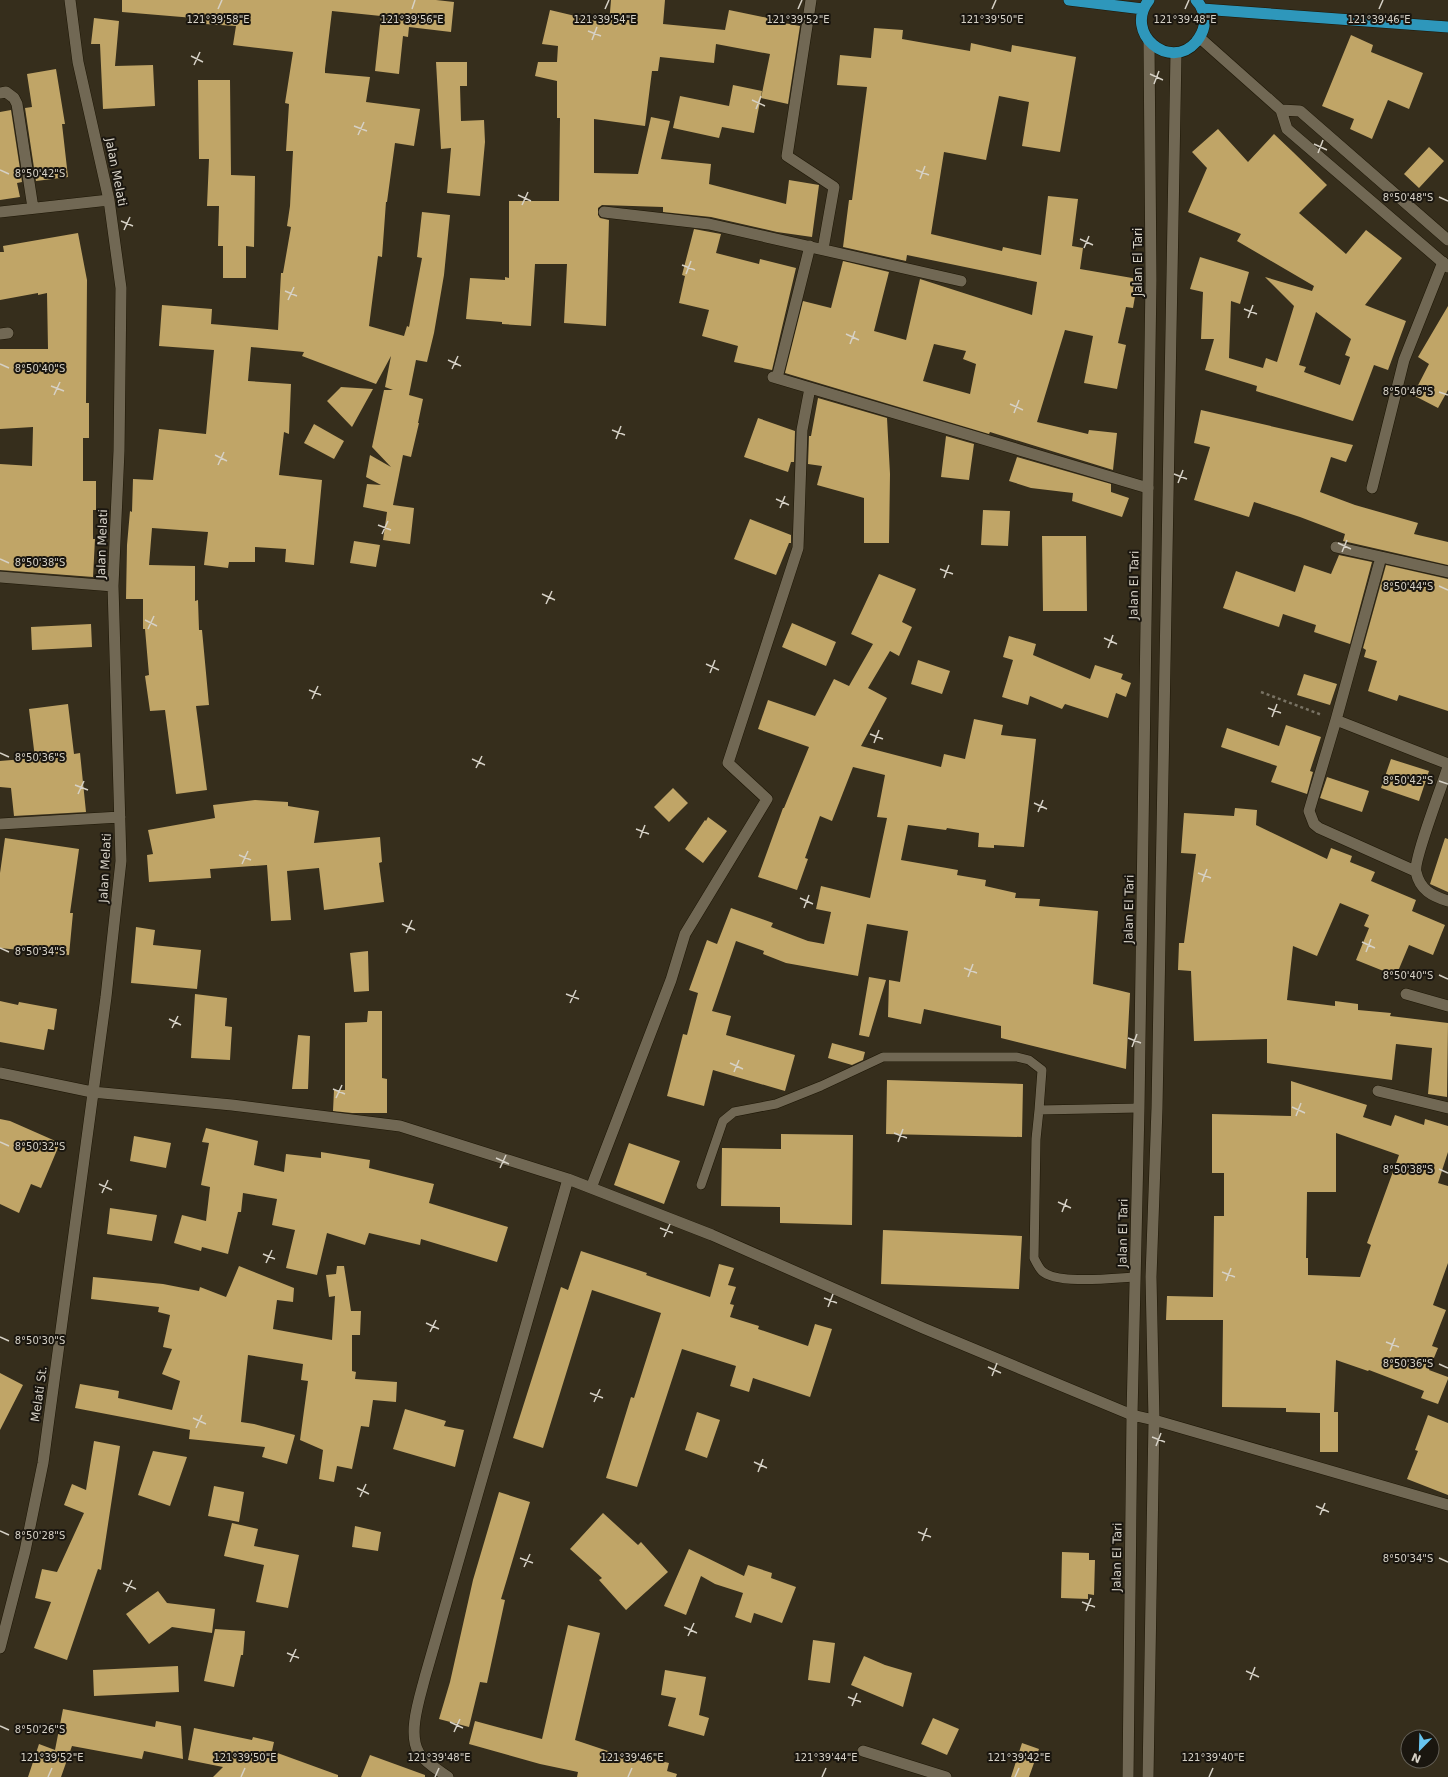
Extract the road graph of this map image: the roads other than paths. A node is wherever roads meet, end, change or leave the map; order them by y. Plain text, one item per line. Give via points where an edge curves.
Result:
1 (70, 0) edge
2 (811, 0) edge
3 (1069, 0) edge
4 (1146, 4) edge
5 (1199, 4) edge
6 (1448, 27) edge
7 (1200, 38) junction
8 (1149, 42) junction
9 (1176, 53) junction
10 (0, 94) edge
11 (1281, 110) junction
12 (109, 200) junction
13 (33, 208) junction
14 (0, 212) edge
15 (604, 212) dead end
16 (1448, 240) edge
17 (810, 246) junction
18 (823, 249) junction
19 (1445, 265) edge
20 (961, 281) dead end
21 (810, 388) junction
22 (1148, 488) junction
23 (1372, 488) dead end
24 (1336, 547) dead end
25 (1381, 557) junction
26 (1448, 572) edge
27 (0, 577) edge
28 (113, 586) junction
29 (1336, 720) junction
30 (1145, 736) junction
31 (1163, 736) junction
32 (1448, 765) edge
33 (120, 817) junction
34 (0, 824) edge
35 (1415, 871) junction
36 (1448, 901) edge
37 (1406, 994) dead end
38 (1448, 1006) edge
39 (0, 1073) edge
40 (1378, 1091) dead end
41 (92, 1092) junction
42 (1139, 1108) junction
43 (1448, 1108) edge
44 (1039, 1110) junction
45 (568, 1179) junction
46 (701, 1185) dead end
47 (591, 1188) junction
48 (1135, 1277) junction
49 (1132, 1415) junction
50 (1154, 1420) junction
51 (1448, 1504) edge
52 (0, 1648) edge
53 (863, 1751) dead end
54 (448, 1777) edge
55 (946, 1777) edge
56 (1128, 1777) edge
57 (1148, 1777) edge

1 - 12 street, Jalan Melati via 78,62
2 - 18 street via 787,156 834,187
3 - 4 highway
4 - 8 highway via 1141,26
5 - 6 highway
5 - 7 highway via 1204,19
7 - 9 highway via 1194,45
7 - 11 street
8 - 9 highway via 1156,48
8 - 22 street, Jalan El Tari via 1151,280
9 - 31 street
10 - 13 street via 6,92 17,104
11 - 16 street via 1300,111
11 - 19 street via 1287,129
12 - 13 street
12 - 28 street, Jalan Melati via 121,288 119,451
13 - 14 street
15 - 17 street via 709,224
17 - 18 street
17 - 21 street via 775,377
18 - 20 street
19 - 23 street via 1404,360
21 - 22 street
21 - 47 street via 802,430 798,548 728,763 767,799 685,934 672,980
22 - 30 street, Jalan El Tari
24 - 25 street
25 - 26 street
25 - 29 street
27 - 28 street
28 - 33 street, Jalan Melati
29 - 32 street
29 - 35 street via 1309,811 1310,818 1319,828
30 - 31 street
30 - 42 street, Jalan El Tari
31 - 50 street via 1157,1108 1151,1277
32 - 35 street
33 - 34 street
33 - 41 street, Jalan Melati via 116,915
35 - 36 street via 1420,884 1427,892
37 - 38 street
39 - 41 street
40 - 43 street
41 - 45 street via 232,1105 400,1126
41 - 52 street, Melati St. via 43,1463 25,1551
42 - 44 lane
42 - 48 street, Jalan El Tari
44 - 46 lane via 1042,1070 1029,1060 1017,1057 883,1057 776,1104 734,1112 723,1120
44 - 48 lane via 1036,1139 1034,1258 1042,1271 1071,1280
45 - 47 street
45 - 54 street via 417,1711 415,1744 420,1754
47 - 49 street via 712,1235 923,1328
48 - 49 street, Jalan El Tari
49 - 50 street
49 - 56 street, Jalan El Tari
50 - 51 street
50 - 57 street
53 - 55 street

